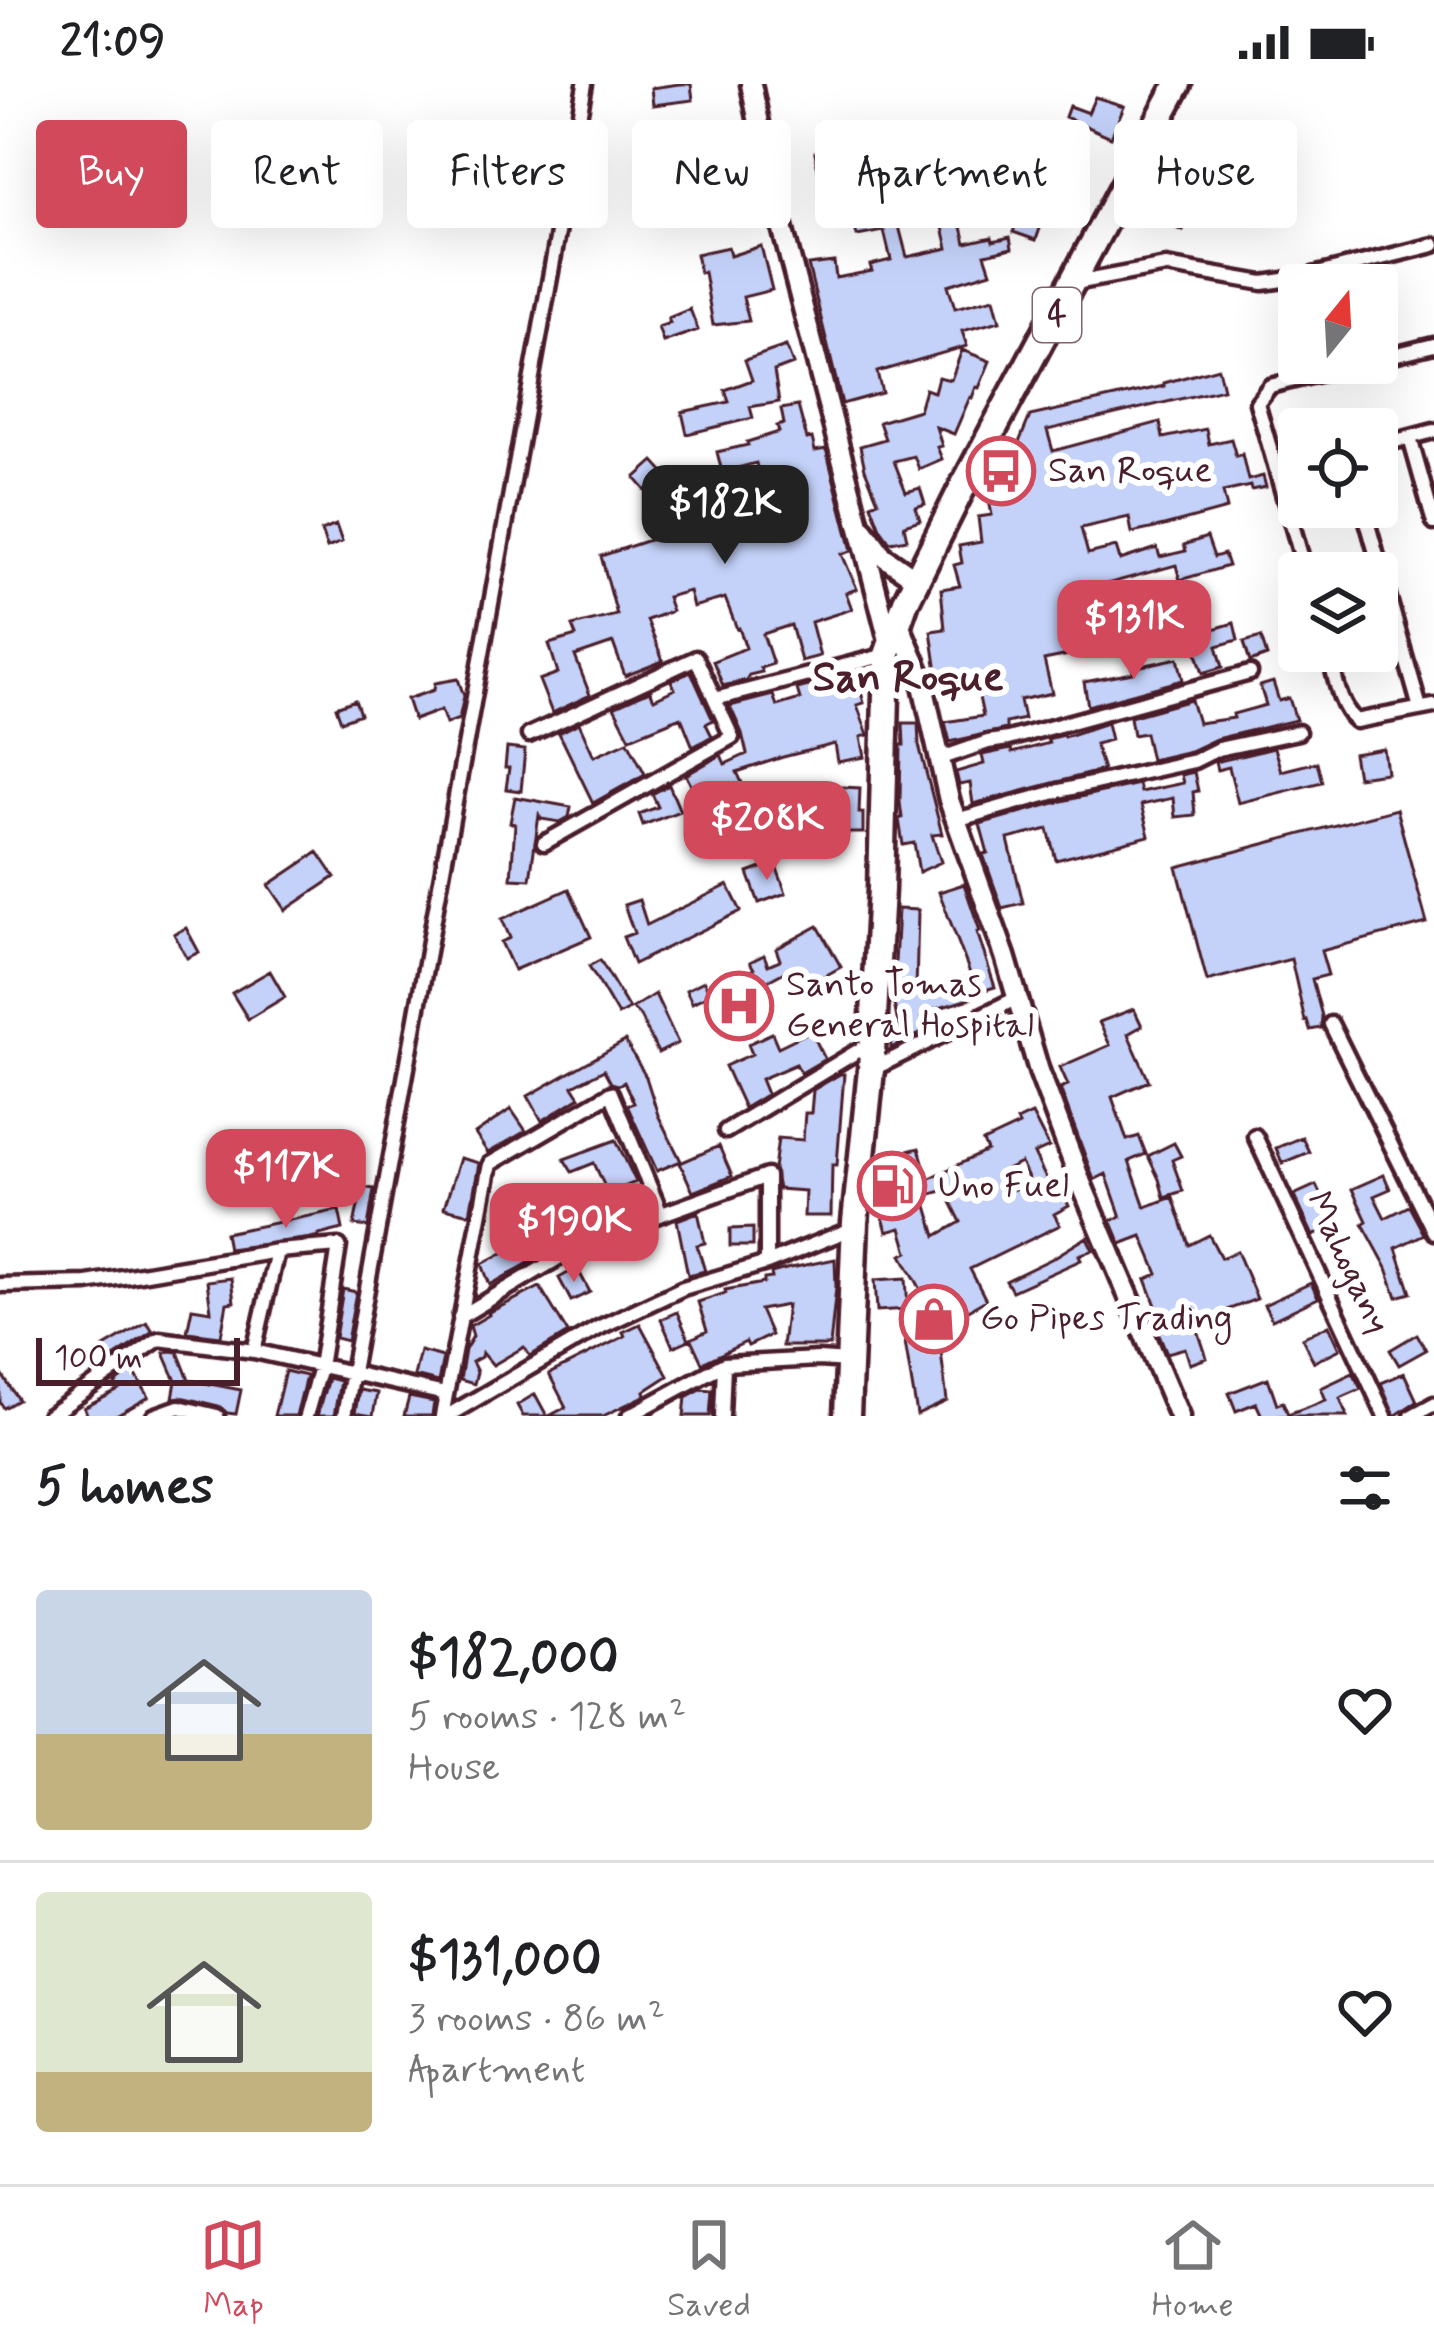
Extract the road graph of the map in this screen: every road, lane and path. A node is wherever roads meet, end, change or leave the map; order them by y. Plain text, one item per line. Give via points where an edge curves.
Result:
1 (585, 84) edge
2 (751, 84) edge
3 (1178, 84) edge
4 (1434, 244) edge
5 (1074, 284) junction
6 (1434, 345) edge
7 (1398, 354) edge
8 (1278, 384) edge
9 (1434, 431) edge
10 (1409, 438) junction
11 (1398, 441) edge
12 (1278, 471) edge
13 (858, 522) junction
14 (1434, 523) edge
15 (1370, 528) edge
16 (917, 580) junction
17 (892, 640) junction
18 (1334, 672) edge
19 (1250, 673) dead end
20 (715, 700) junction
21 (1427, 707) edge
22 (1298, 732) dead end
23 (529, 735) dead end
24 (939, 759) junction
25 (956, 820) junction
26 (544, 843) dead end
27 (1017, 998) junction
28 (1331, 1024) dead end
29 (872, 1042) junction
30 (871, 1070) junction
31 (726, 1131) dead end
32 (1255, 1136) dead end
33 (662, 1214) junction
34 (855, 1228) junction
35 (1434, 1232) edge
36 (277, 1251) junction
37 (767, 1263) junction
38 (0, 1285) edge
39 (460, 1316) junction
40 (254, 1351) junction
41 (850, 1361) junction
42 (724, 1364) junction
43 (320, 1367) junction
44 (352, 1375) junction
45 (445, 1394) junction
46 (1434, 1404) edge
47 (49, 1416) edge
48 (154, 1416) edge
49 (217, 1416) edge
50 (306, 1416) edge
51 (344, 1416) edge
52 (444, 1416) edge
53 (628, 1416) edge
54 (722, 1416) edge
55 (847, 1416) edge
56 (1179, 1416) edge
57 (1385, 1416) edge
58 (1412, 1416) edge

1 - 44 street
2 - 13 street, 4
3 - 5 highway, 4
4 - 5 street via 1263,283 1166,266
5 - 16 highway, 4
6 - 7 street
8 - 12 street via 1257,403
9 - 10 street
10 - 11 street
10 - 14 street
13 - 16 street via 883,556
13 - 17 street, 4
15 - 21 street
16 - 17 highway, 4
17 - 20 street
17 - 24 street via 921,676
17 - 29 highway, 4
18 - 21 street via 1357,721
19 - 24 street
20 - 23 street via 696,658
20 - 26 street via 731,737
22 - 25 street
24 - 25 street
25 - 27 street
27 - 30 street
27 - 56 street via 1081,1183
28 - 35 street
29 - 30 highway, 4
29 - 31 street
30 - 34 highway, 4
32 - 57 street, Mahogany
33 - 37 street via 767,1176
33 - 39 street via 572,1250
33 - 39 street via 610,1093 490,1164
34 - 37 street
34 - 41 highway, 4
36 - 38 street via 87,1282
36 - 40 street
36 - 43 street via 340,1246
37 - 52 street via 619,1318
39 - 45 street
40 - 43 street
40 - 47 street via 159,1339
41 - 42 street
41 - 55 highway, 4
42 - 53 street
42 - 54 street
43 - 44 street
43 - 50 street
44 - 45 street
44 - 51 street
45 - 52 street
46 - 58 street
48 - 49 street via 179,1407

